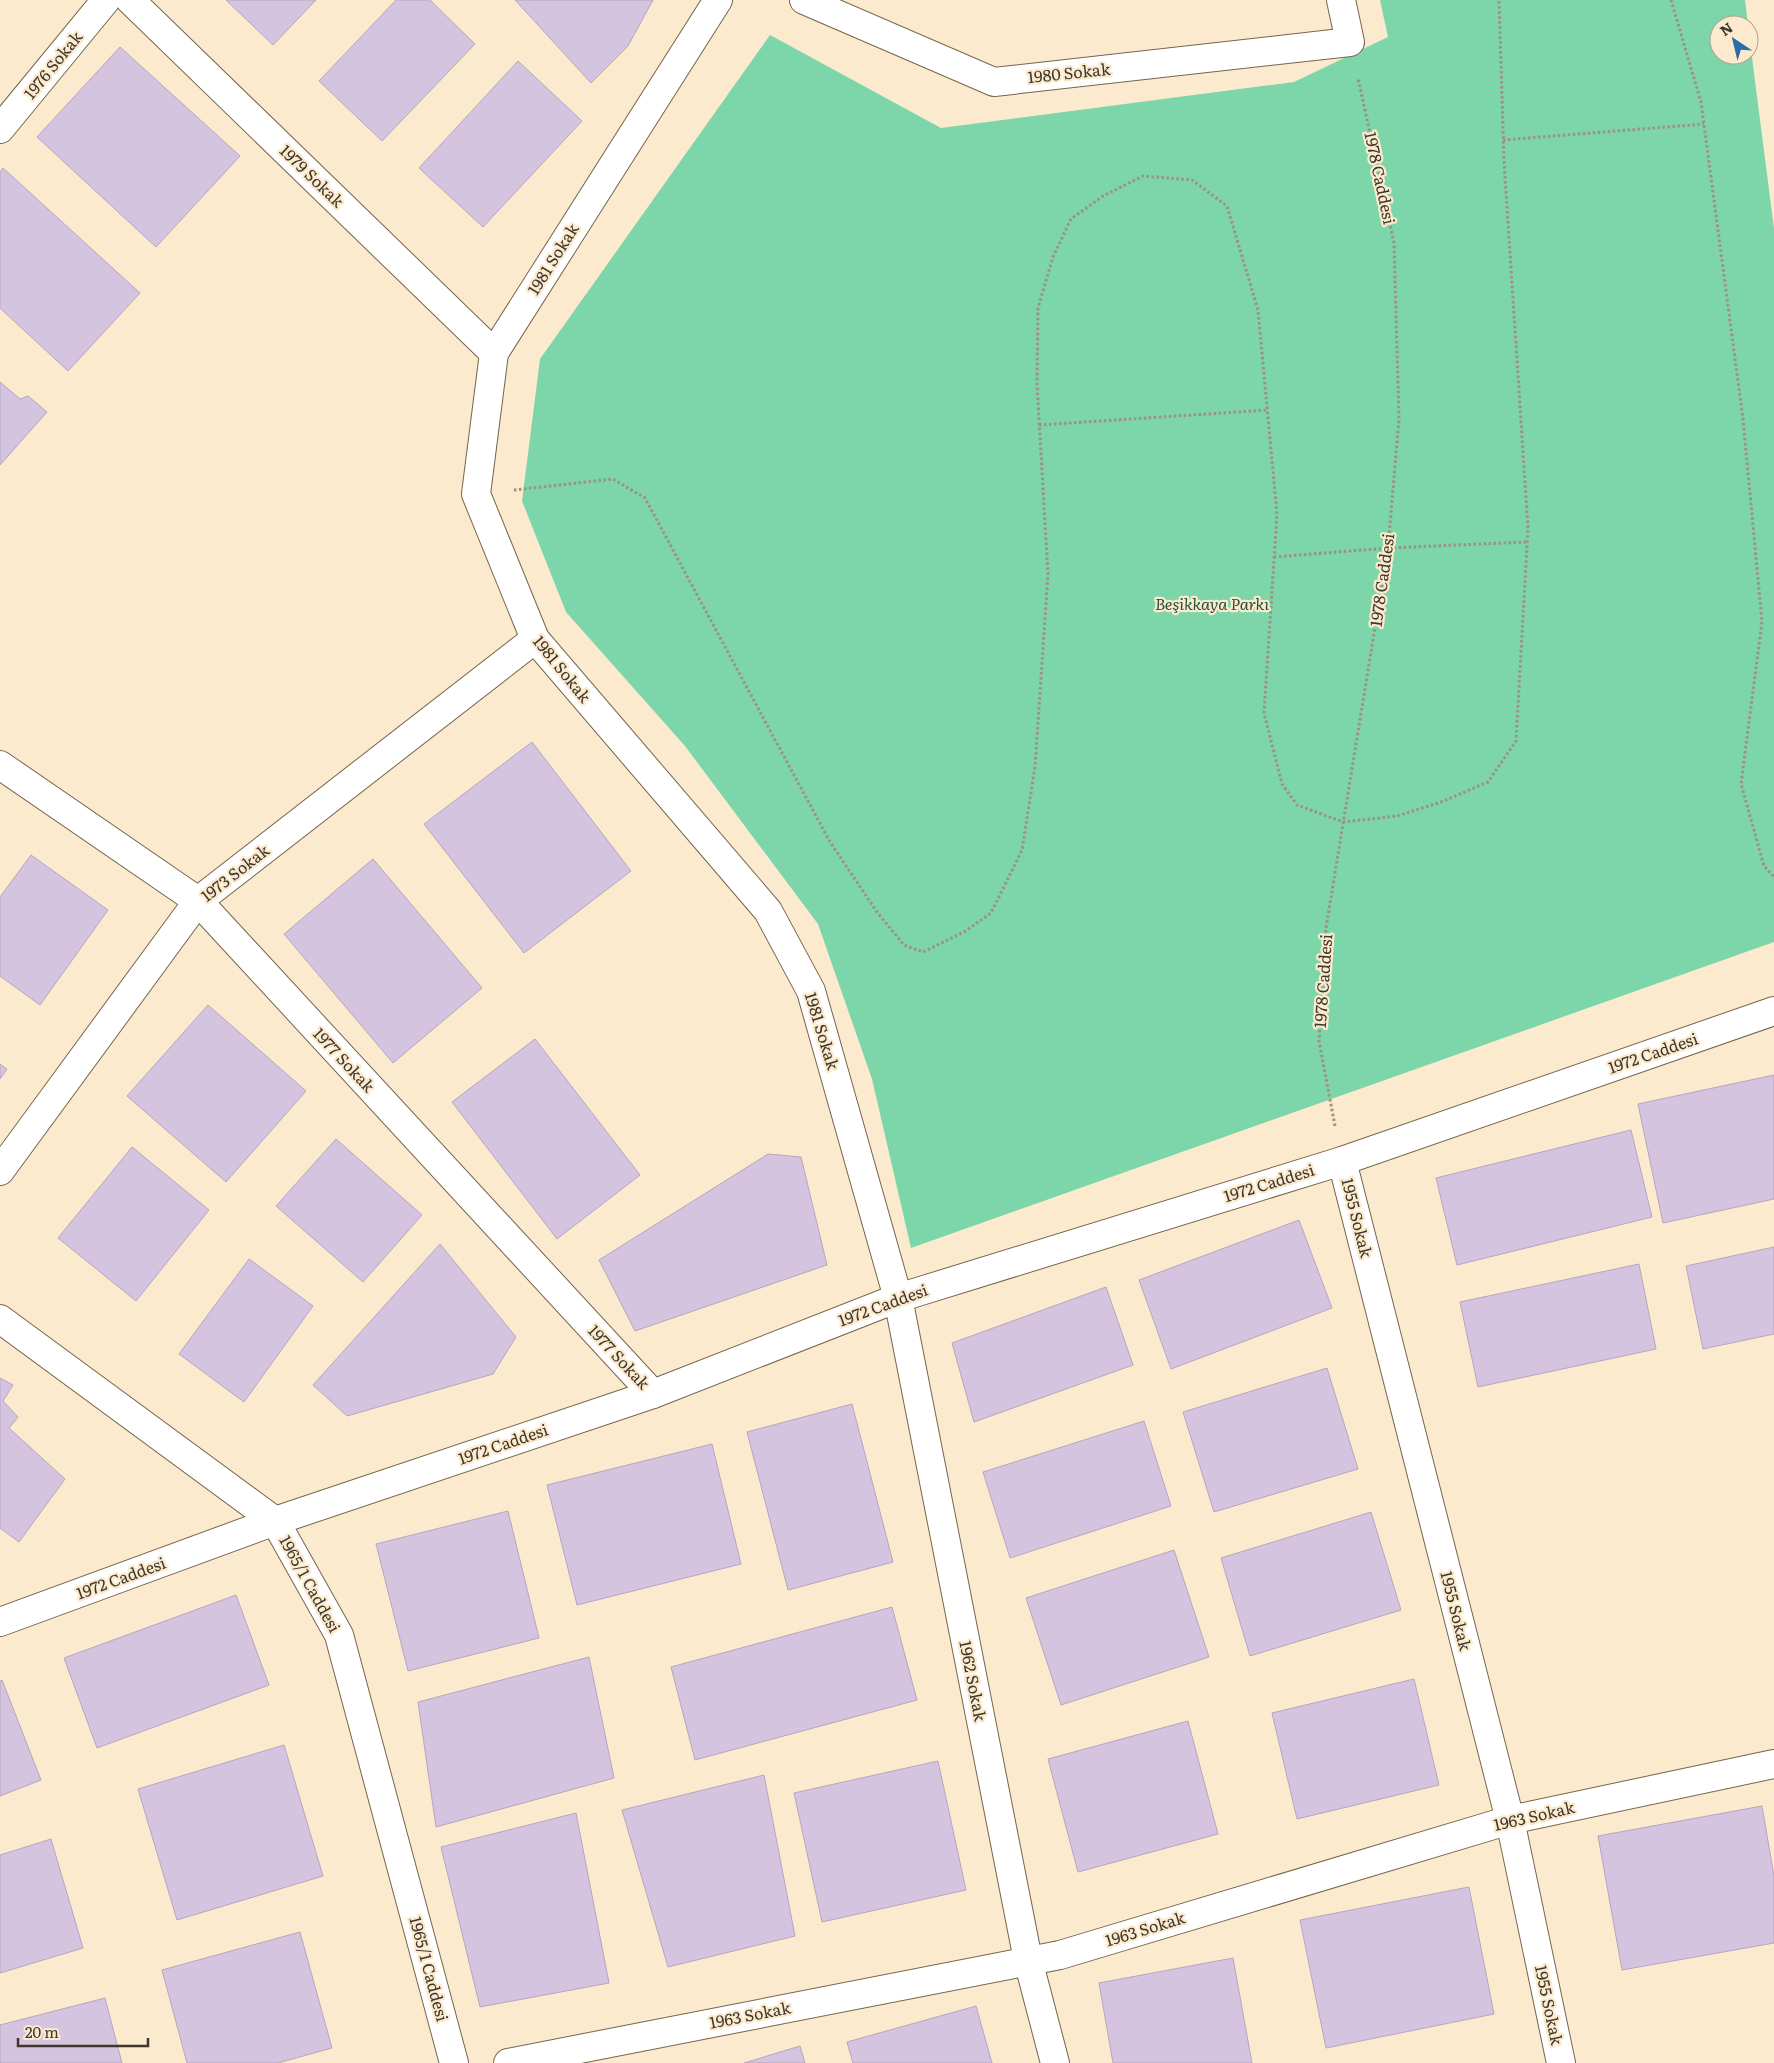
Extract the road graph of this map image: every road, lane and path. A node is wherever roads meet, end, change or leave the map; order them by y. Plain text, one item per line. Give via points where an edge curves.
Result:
1 (106, 0) edge
2 (130, 0) edge
3 (718, 0) edge
4 (804, 0) edge
5 (1341, 0) edge
6 (1499, 0) edge
7 (1671, 0) edge
8 (1350, 42) junction
9 (1704, 124) junction
10 (0, 129) edge
11 (1503, 140) junction
12 (494, 352) junction
13 (1268, 410) junction
14 (1039, 426) junction
15 (476, 494) junction
16 (1527, 542) junction
17 (1388, 548) junction
18 (1274, 557) junction
19 (535, 639) junction
20 (0, 766) edge
21 (1343, 822) junction
22 (1774, 877) edge
23 (198, 901) junction
24 (1774, 1011) edge
25 (1342, 1160) junction
26 (0, 1171) edge
27 (898, 1298) junction
28 (0, 1319) edge
29 (653, 1394) junction
30 (275, 1522) junction
31 (0, 1622) edge
32 (1774, 1764) edge
33 (1510, 1820) junction
34 (1028, 1960) junction
35 (454, 2063) edge
36 (508, 2063) edge
37 (1054, 2063) edge
38 (1561, 2063) edge

1 - 10 street, 1976 Sokak
2 - 12 street, 1979 Sokak
3 - 12 street, 1981 Sokak
4 - 8 street, 1980 Sokak via 994,82
5 - 8 street
6 - 11 path
7 - 9 path via 1701,102
8 - 17 path, 1978 Caddesi via 1394,243 1399,419
9 - 11 path
9 - 22 path via 1743,419 1762,622 1741,784 1764,866
11 - 16 path
12 - 15 street, 1981 Sokak
13 - 14 path
13 - 14 path via 1258,310 1227,206 1192,180 1143,176 1103,196 1071,219 1053,257 1038,308
13 - 18 path via 1277,514
14 - 15 path via 1048,574 1035,767 1022,850 991,913 964,932 923,952 904,945 876,912 830,842 645,498 613,479
15 - 19 street, 1981 Sokak
16 - 17 path
16 - 21 path via 1516,742 1488,782 1396,816
17 - 18 path
17 - 21 path, 1978 Caddesi
18 - 21 path via 1264,713 1282,784 1297,805
19 - 23 street, 1973 Sokak
19 - 27 street, 1981 Sokak via 768,911 811,991
20 - 23 street, 1977 Sokak
21 - 25 path, 1978 Caddesi via 1326,928 1319,1041
23 - 26 street, 1973 Sokak
23 - 29 street, 1977 Sokak
24 - 25 street, 1972 Caddesi
25 - 27 street, 1972 Caddesi
25 - 33 street, 1955 Sokak
27 - 29 street, 1972 Caddesi
27 - 34 street, 1962 Sokak
28 - 30 street, 1965/1 Caddesi
29 - 30 street, 1972 Caddesi
30 - 31 street, 1972 Caddesi
30 - 35 street, 1965/1 Caddesi via 339,1635
32 - 33 street, 1963 Sokak
33 - 34 street, 1963 Sokak via 1070,1952
33 - 38 street, 1955 Sokak
34 - 36 street, 1963 Sokak
34 - 37 street, 1962 Sokak

